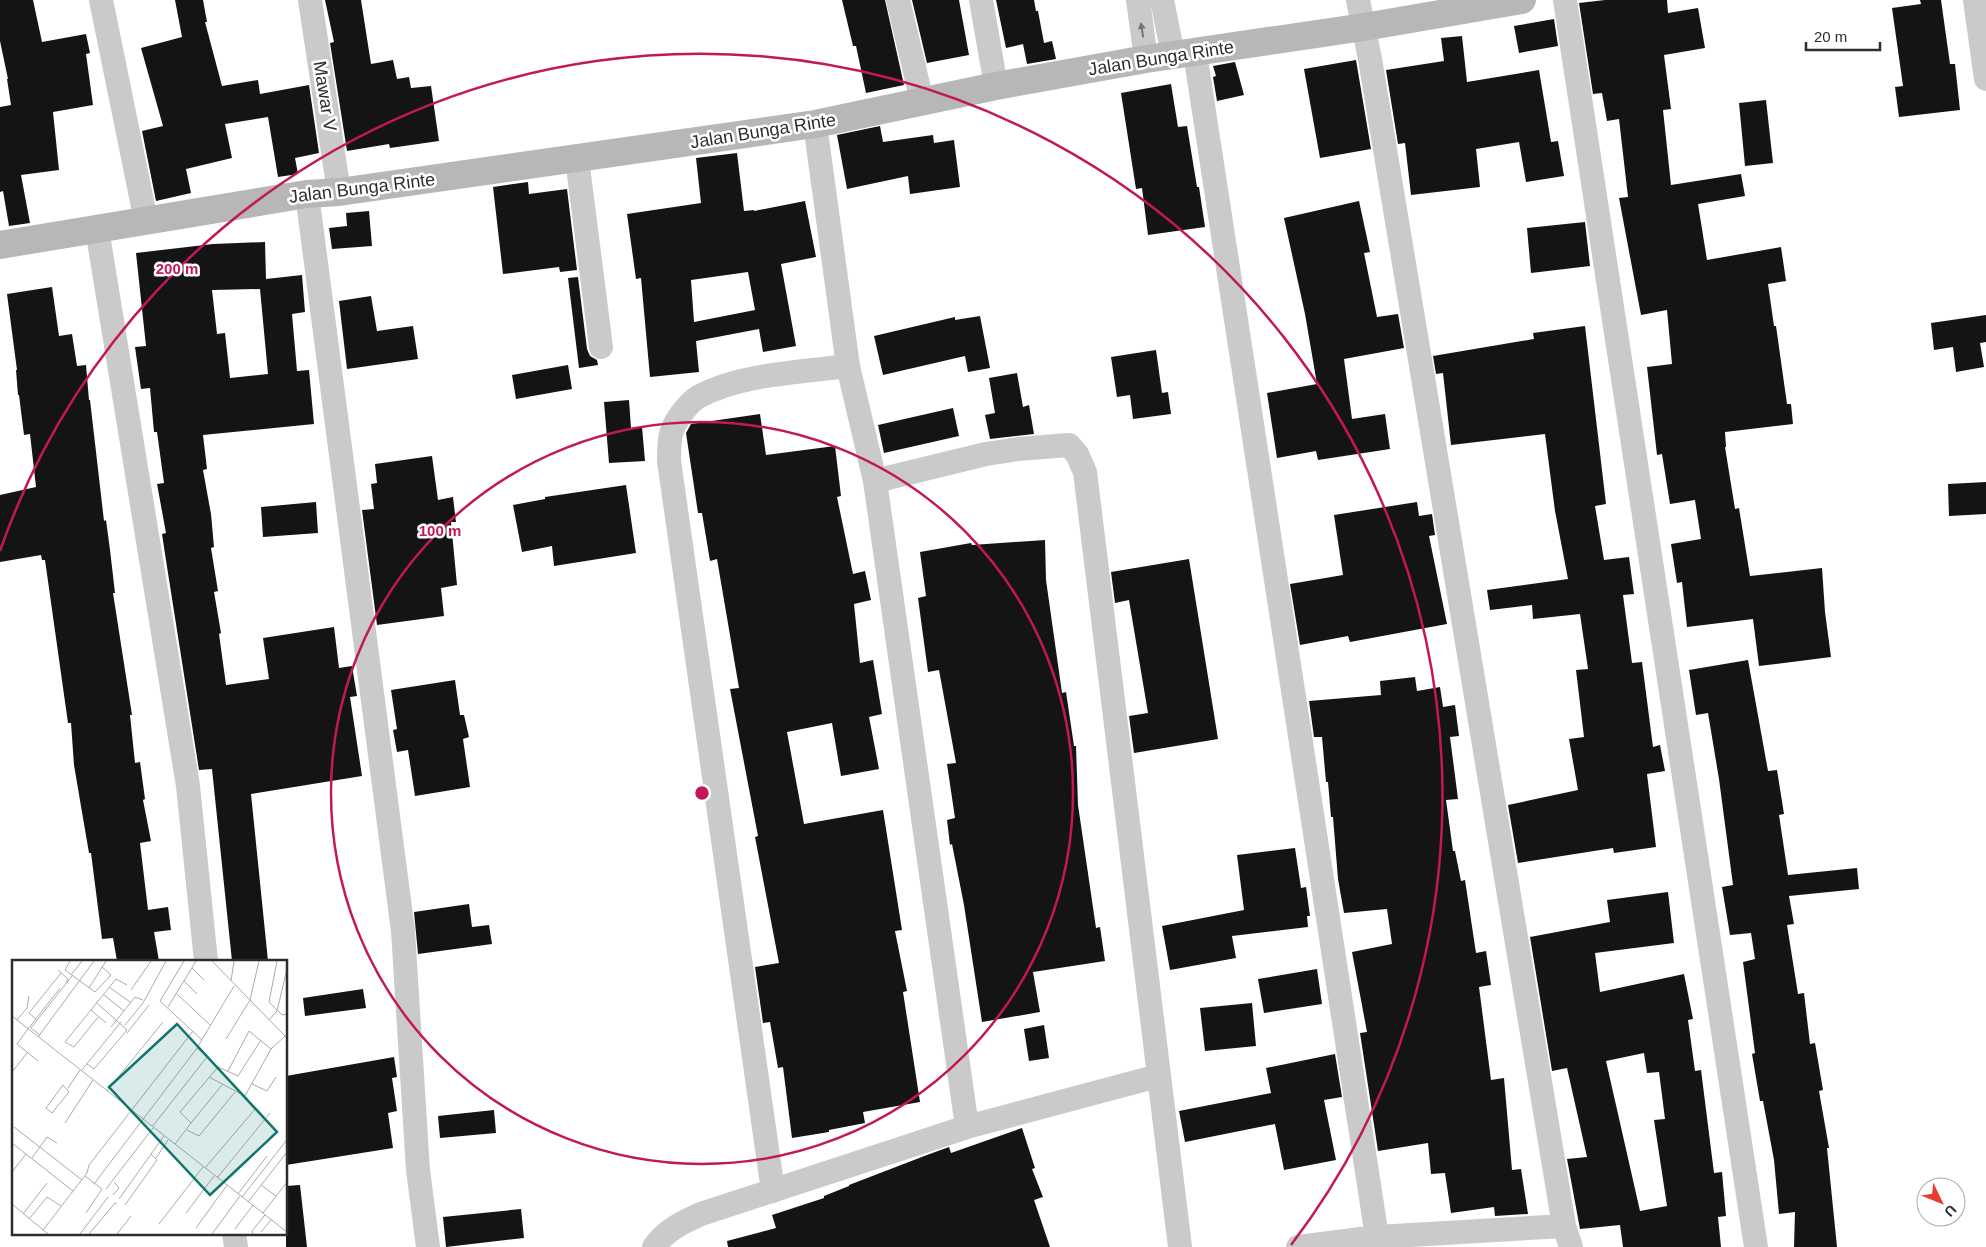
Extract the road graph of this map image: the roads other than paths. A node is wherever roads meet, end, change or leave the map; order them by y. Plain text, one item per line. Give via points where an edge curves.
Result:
1 (101, 0) edge
2 (310, 0) edge
3 (898, 0) edge
4 (981, 0) edge
5 (1138, 0) edge
6 (1162, 0) edge
7 (1358, 0) edge
8 (1522, 0) edge
9 (1565, 0) edge
10 (1975, 0) edge
11 (1364, 27) junction
12 (1184, 54) junction
13 (1146, 59) junction
14 (1986, 80) edge
15 (996, 86) junction
16 (922, 101) junction
17 (815, 124) junction
18 (577, 159) junction
19 (339, 192) junction
20 (307, 194) junction
21 (146, 221) junction
22 (98, 228) junction
23 (0, 244) edge
24 (601, 347) dead end
25 (848, 366) junction
26 (875, 481) junction
27 (206, 960) edge
28 (1158, 1076) junction
29 (967, 1127) junction
30 (773, 1191) junction
31 (234, 1234) edge
32 (1377, 1236) junction
33 (1567, 1236) edge
34 (236, 1247) edge
35 (428, 1247) edge
36 (654, 1247) edge
37 (1180, 1247) edge
38 (1298, 1247) edge
39 (1756, 1247) edge

1 - 21 street
2 - 19 street, Mawar V
3 - 16 street
4 - 15 street
13 -> 5 street
6 - 12 street
7 - 11 street
8 - 11 street, Jalan Bunga Rinte
9 - 39 street
10 - 14 street
11 - 12 street, Jalan Bunga Rinte
11 - 33 street
12 - 13 street, Jalan Bunga Rinte
12 - 32 street
13 - 15 street, Jalan Bunga Rinte
15 - 16 street, Jalan Bunga Rinte
16 - 17 street, Jalan Bunga Rinte
17 - 18 street, Jalan Bunga Rinte
17 - 25 street
18 - 19 street, Jalan Bunga Rinte
18 - 24 street
19 - 20 street, Jalan Bunga Rinte
20 - 21 street, Jalan Bunga Rinte
20 - 35 street via 403,931 418,1170
21 - 22 street, Jalan Bunga Rinte
22 - 23 street, Jalan Bunga Rinte
22 - 27 street via 188,786
25 - 26 street
25 - 30 street via 757,378 723,386 696,398 689,405 671,433 670,443 669,462
26 - 28 street via 1018,449 1069,445 1077,454 1084,472
26 - 29 street
28 - 29 street
28 - 37 street
29 - 30 street
30 - 36 street via 700,1214 673,1227
31 - 34 street
32 - 33 street
32 - 38 street

